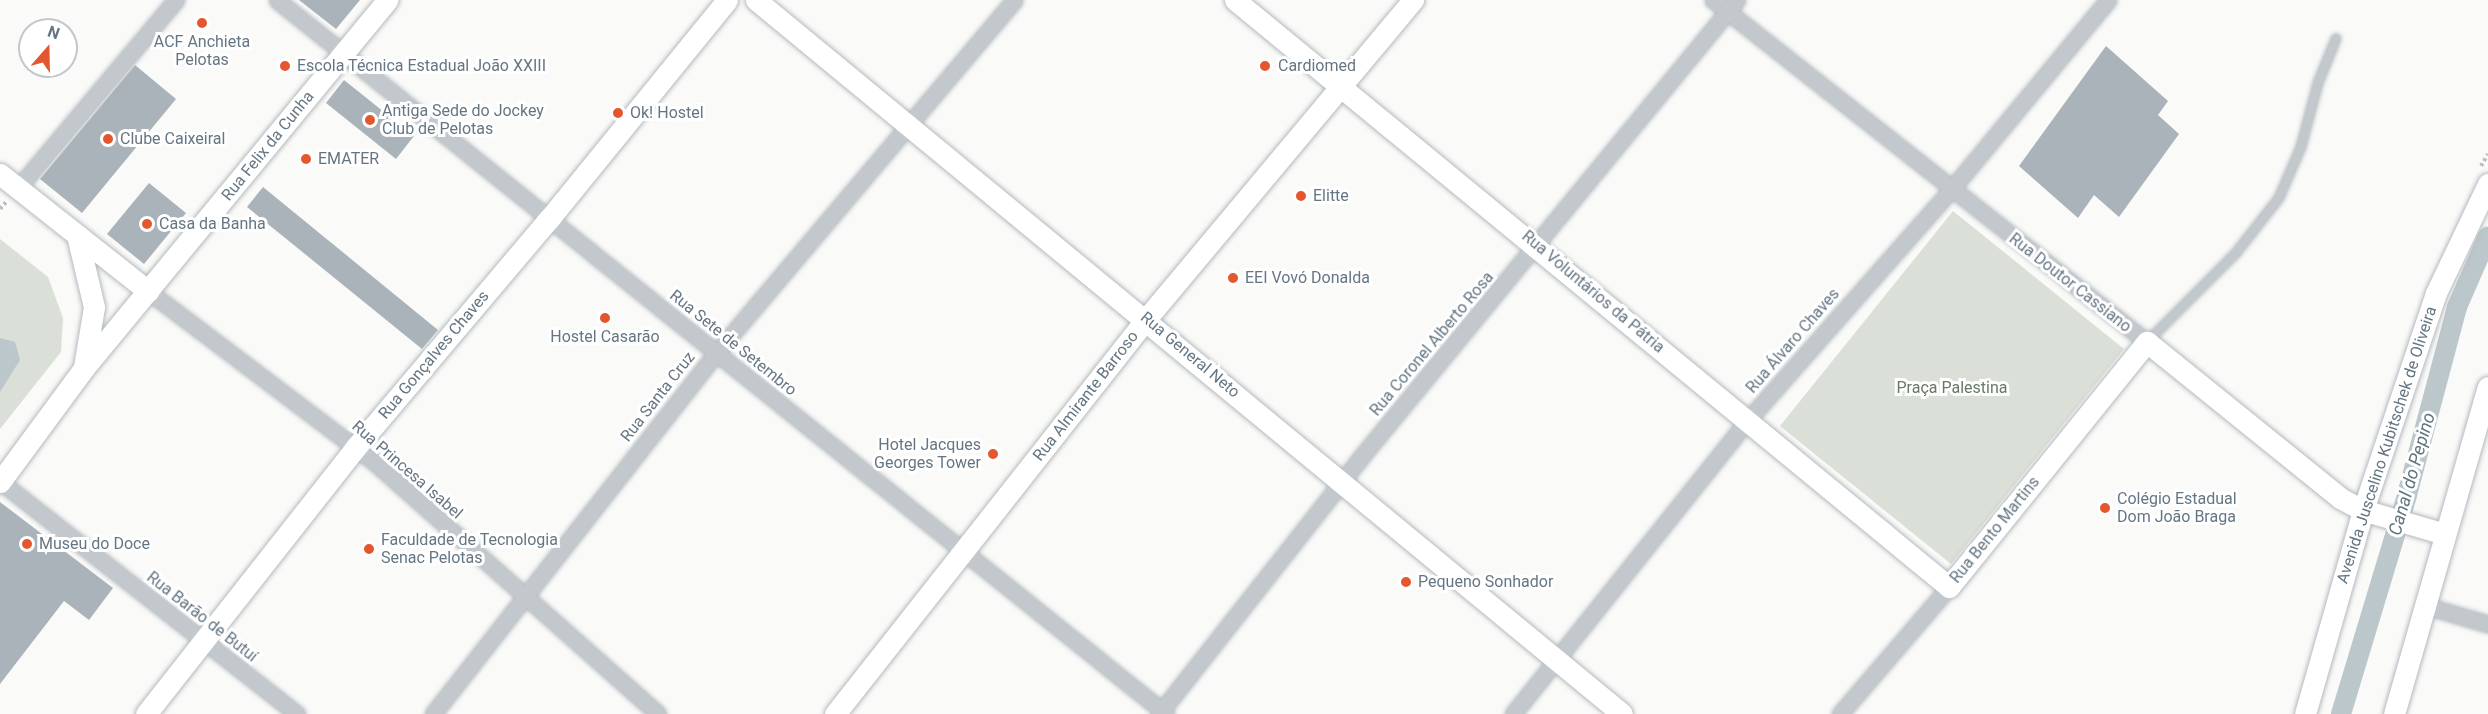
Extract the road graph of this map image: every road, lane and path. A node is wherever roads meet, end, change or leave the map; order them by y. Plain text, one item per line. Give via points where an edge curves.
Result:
1 (176, 0) edge
2 (277, 0) edge
3 (387, 0) edge
4 (727, 0) edge
5 (756, 0) edge
6 (1014, 0) edge
7 (1236, 0) edge
8 (1413, 0) edge
9 (1713, 0) edge
10 (2108, 0) edge
11 (1732, 6) edge
12 (2336, 39) dead end
13 (343, 54) junction
14 (1343, 86) junction
15 (912, 125) junction
16 (0, 174) edge
17 (2488, 184) edge
18 (18, 188) junction
19 (1950, 190) junction
20 (549, 219) junction
21 (76, 235) junction
22 (1538, 245) junction
23 (148, 291) junction
24 (1147, 318) junction
25 (2147, 342) junction
26 (716, 352) junction
27 (84, 368) junction
28 (2487, 395) edge
29 (1747, 421) junction
30 (356, 447) junction
31 (0, 482) edge
32 (1343, 482) junction
33 (2372, 513) junction
34 (2445, 534) junction
35 (962, 553) junction
36 (1949, 587) junction
37 (525, 597) junction
38 (2423, 605) junction
39 (2488, 624) edge
40 (203, 640) junction
41 (1557, 661) junction
42 (1162, 713) edge
43 (146, 714) edge
44 (297, 714) edge
45 (433, 714) edge
46 (658, 714) edge
47 (835, 714) edge
48 (1514, 714) edge
49 (1622, 714) edge
50 (1840, 714) edge
51 (2305, 714) edge
52 (2394, 714) edge

1 - 18 street
2 - 13 street, Rua Sete de Setembro
3 - 13 street, Rua Felix da Cunha
4 - 20 street, Rua Gonçalves Chaves
5 - 15 street, Rua General Neto
6 - 15 street, Rua Santa Cruz
7 - 14 street, Rua Voluntários da Pátria
8 - 14 street, Rua Almirante Barroso
9 - 11 street, Rua Doutor Cassiano
10 - 19 street, Rua Álvaro Chaves
11 - 19 street, Rua Doutor Cassiano
11 - 22 street, Rua Coronel Alberto Rosa
12 - 25 lane via 2318,83 2301,147 2279,198 2236,253
13 - 20 street, Rua Sete de Setembro
13 - 23 street, Rua Felix da Cunha
14 - 22 street, Rua Voluntários da Pátria
14 - 24 street, Rua Almirante Barroso
15 - 24 street, Rua General Neto
15 - 26 street, Rua Santa Cruz
16 - 18 street
17 - 33 street, Avenida Juscelino Kubitschek de Oliveira via 2436,293
18 - 21 street
19 - 25 street, Rua Doutor Cassiano
19 - 29 street, Rua Álvaro Chaves
20 - 26 street, Rua Sete de Setembro
20 - 30 street, Rua Gonçalves Chaves
21 - 23 street
21 - 27 street via 94,307
22 - 29 street, Rua Voluntários da Pátria
22 - 32 street, Rua Coronel Alberto Rosa
23 - 27 street, Rua Felix da Cunha
23 - 30 street, Rua Princesa Isabel
24 - 32 street, Rua General Neto
24 - 35 street, Rua Almirante Barroso
25 - 33 street, Rua Doutor Cassiano via 2340,498
25 - 36 street, Rua Bento Martins
26 - 35 street, Rua Sete de Setembro
26 - 37 street, Rua Santa Cruz
27 - 31 street, Rua Felix da Cunha
28 - 34 street
29 - 36 street, Rua Voluntários da Pátria
29 - 41 street, Rua Álvaro Chaves
30 - 37 street, Rua Princesa Isabel
30 - 40 street, Rua Gonçalves Chaves
31 - 40 street, Rua Barão de Butuí
32 - 41 street, Rua General Neto
32 - 42 street, Rua Coronel Alberto Rosa
33 - 34 street, Rua Doutor Cassiano
33 - 51 street, Avenida Juscelino Kubitschek de Oliveira
34 - 38 street
35 - 42 street, Rua Sete de Setembro
35 - 47 street, Rua Almirante Barroso
36 - 50 street, Rua Bento Martins
37 - 45 street, Rua Santa Cruz
37 - 46 street, Rua Princesa Isabel
38 - 39 street
38 - 52 street
40 - 43 street, Rua Gonçalves Chaves
40 - 44 street, Rua Barão de Butuí
41 - 48 street, Rua Álvaro Chaves
41 - 49 street, Rua General Neto

